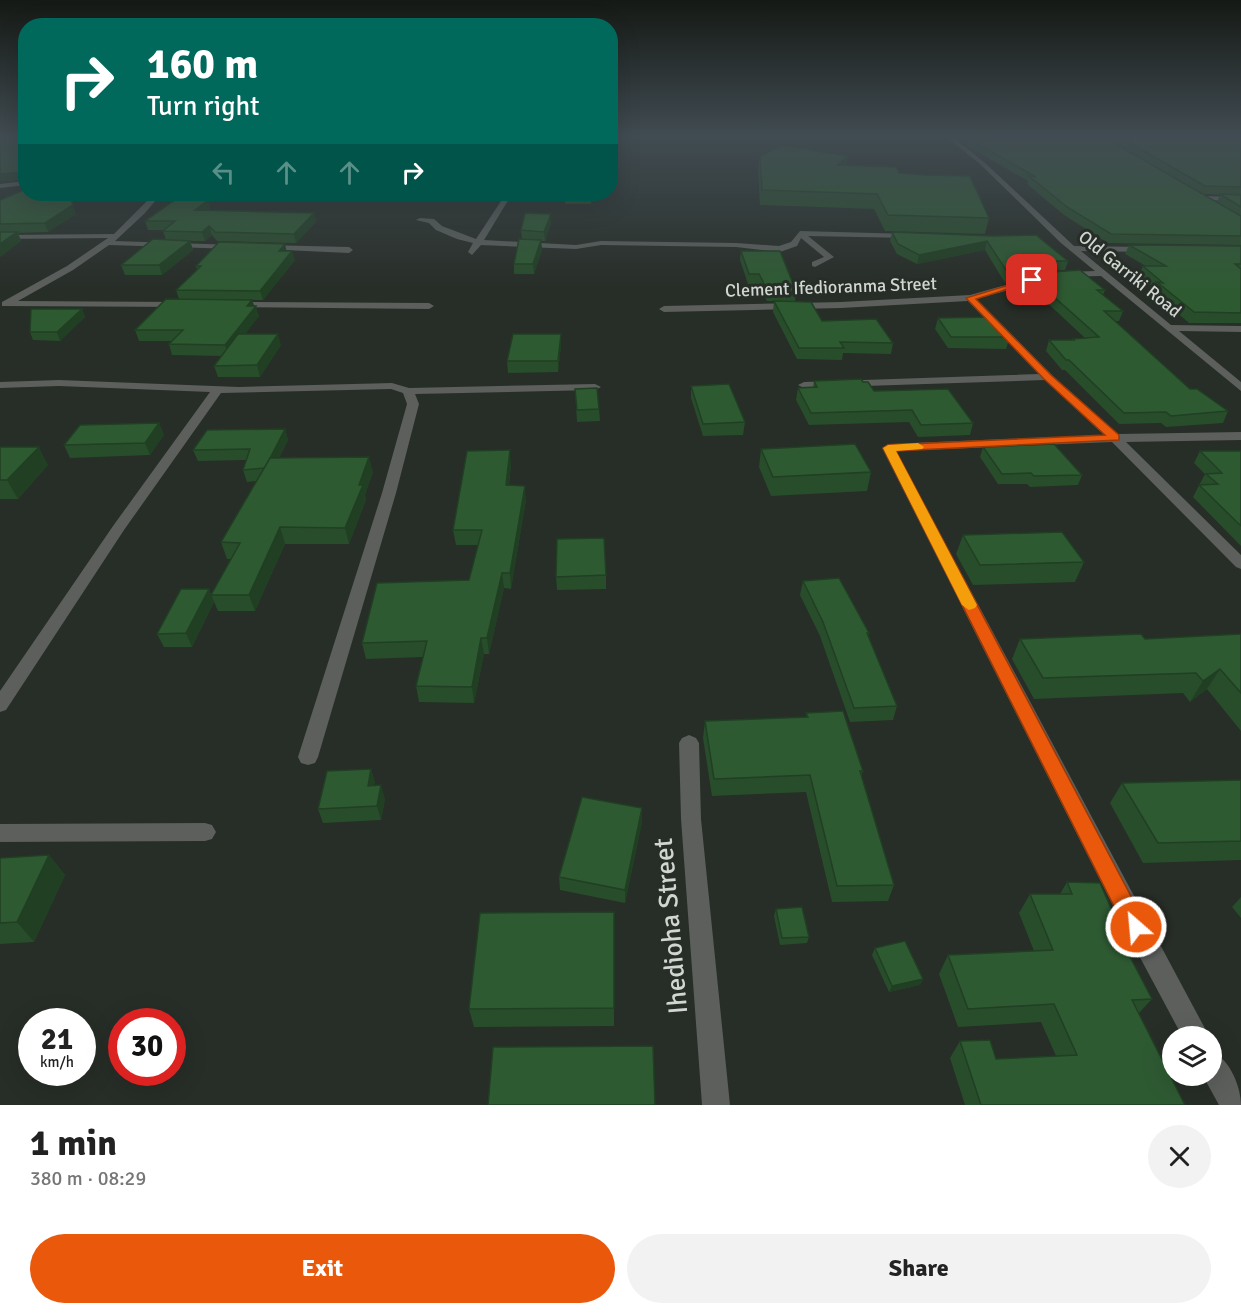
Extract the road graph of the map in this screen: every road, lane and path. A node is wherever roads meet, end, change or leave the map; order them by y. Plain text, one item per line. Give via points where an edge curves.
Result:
1 (1007, 187) edge
2 (1192, 192) edge
3 (1201, 198) junction
4 (1241, 199) edge
5 (152, 201) edge
6 (504, 201) edge
7 (1211, 204) edge
8 (420, 220) dead end
9 (800, 233) junction
10 (0, 237) edge
11 (926, 237) edge
12 (111, 240) junction
13 (1053, 241) dead end
14 (1064, 241) junction
15 (478, 242) junction
16 (246, 247) edge
17 (258, 247) edge
18 (1074, 249) junction
19 (1152, 249) edge
20 (349, 250) dead end
21 (472, 252) dead end
22 (815, 264) dead end
23 (1105, 273) junction
24 (970, 298) junction
25 (3, 305) edge
26 (194, 305) edge
27 (217, 305) edge
28 (429, 306) dead end
29 (664, 309) dead end
30 (1171, 328) junction
31 (1241, 329) edge
32 (1048, 377) junction
33 (15, 384) junction
34 (0, 385) edge
35 (804, 386) edge
36 (595, 387) edge
37 (1241, 388) edge
38 (218, 389) junction
39 (408, 391) junction
40 (0, 398) edge
41 (1241, 436) edge
42 (1115, 438) junction
43 (1241, 564) edge
44 (0, 705) edge
45 (689, 743) dead end
46 (308, 757) dead end
47 (205, 832) dead end
48 (0, 833) edge
49 (1190, 1026) edge
50 (1222, 1083) edge
51 (716, 1105) edge
52 (1234, 1105) edge

1 - 14 street, Old Garriki Road
2 - 3 street
3 - 4 street
3 - 7 street
5 - 12 street
6 - 15 street
8 - 15 street
9 - 11 street
9 - 15 street via 794,244 780,249
9 - 22 street via 830,257
10 - 12 street
12 - 16 street
12 - 25 street via 82,262
13 - 14 street
14 - 18 street, Old Garriki Road
15 - 21 street
17 - 20 street
18 - 19 street
18 - 23 street, Old Garriki Road
23 - 24 street, Clement Ifedioranma Street via 1045,277
23 - 30 street, Old Garriki Road
24 - 29 street, Clement Ifedioranma Street
24 - 32 street
25 - 26 street
27 - 28 street
30 - 31 street
30 - 37 street, Old Garriki Road
32 - 35 street
32 - 42 street
33 - 34 street
33 - 38 street
33 - 40 street
36 - 39 street
38 - 39 street via 392,386
38 - 44 street
39 - 46 street via 413,404 389,493
41 - 42 street
42 - 43 street
42 - 49 street via 888,448
45 - 51 street, Ihedioha Street via 691,819
47 - 48 street
50 - 52 street

